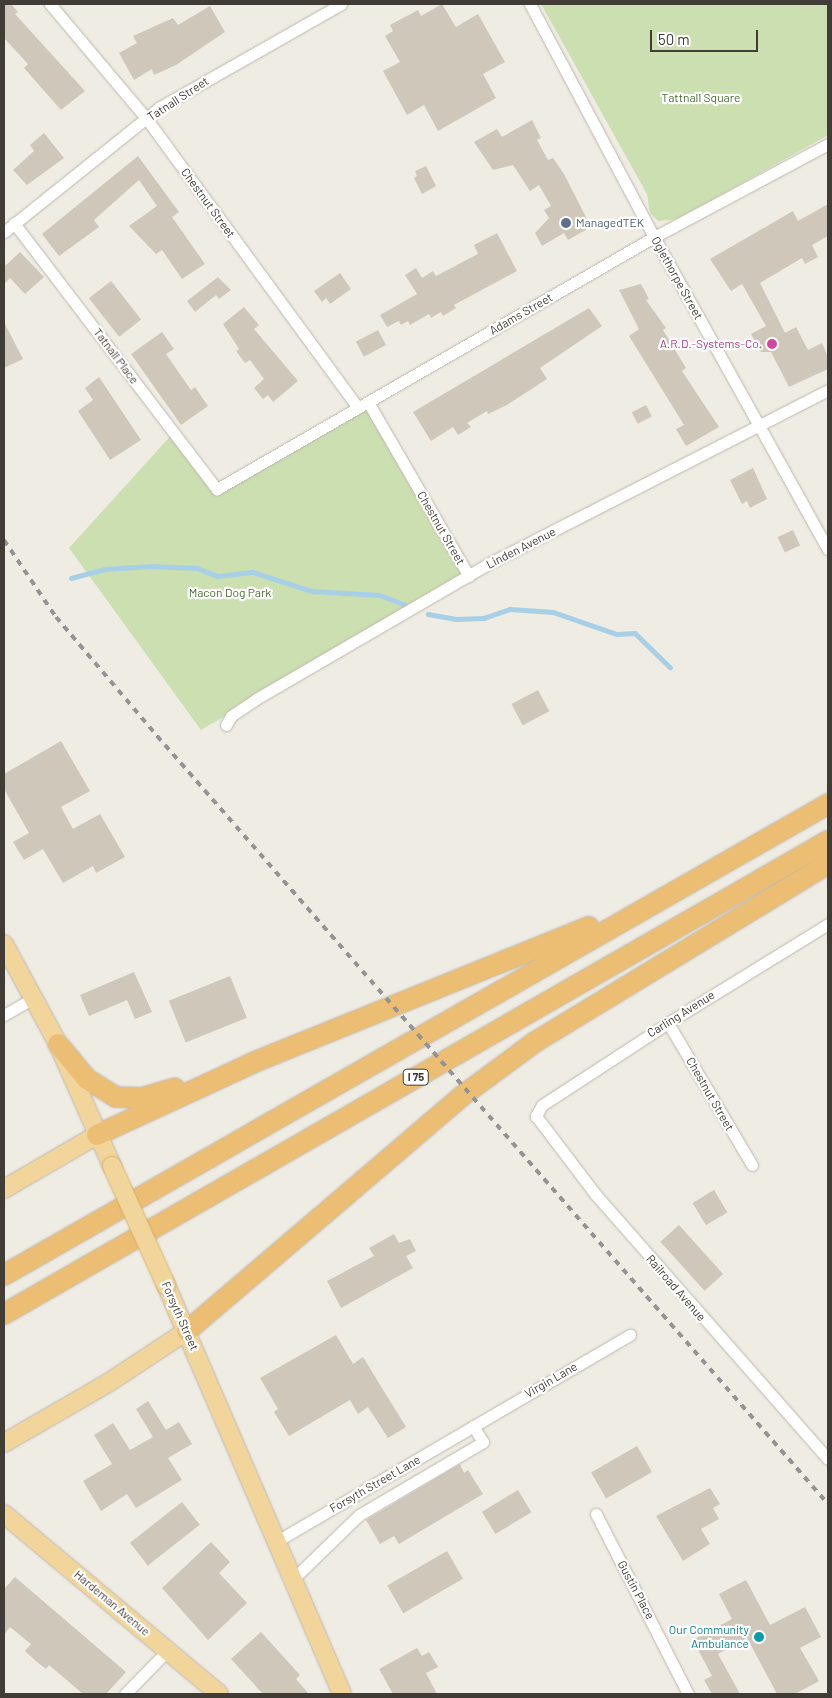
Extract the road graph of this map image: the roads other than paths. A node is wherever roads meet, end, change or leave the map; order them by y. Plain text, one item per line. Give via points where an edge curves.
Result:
1 (50, 4) edge
2 (341, 4) edge
3 (530, 4) edge
4 (146, 118) junction
5 (828, 144) edge
6 (14, 223) junction
7 (4, 232) edge
8 (654, 237) junction
9 (828, 390) edge
10 (363, 405) junction
11 (759, 427) junction
12 (218, 489) joint
13 (828, 549) edge
14 (469, 576) junction
15 (226, 725) dead end
16 (828, 804) edge
17 (828, 841) edge
18 (828, 864) edge
19 (642, 908) junction
20 (828, 924) edge
21 (4, 944) edge
22 (34, 998) junction
23 (4, 1015) edge
24 (668, 1022) junction
25 (58, 1044) junction
26 (257, 1061) junction
27 (537, 1109) joint
28 (97, 1135) junction
29 (752, 1166) dead end
30 (4, 1189) edge
31 (4, 1275) edge
32 (4, 1314) edge
33 (187, 1331) junction
34 (630, 1335) dead end
35 (473, 1426) junction
36 (4, 1443) edge
37 (828, 1459) edge
38 (4, 1514) edge
39 (596, 1514) dead end
40 (277, 1541) junction
41 (293, 1579) junction
42 (168, 1650) junction
43 (125, 1694) edge
44 (219, 1694) edge
45 (342, 1694) edge
46 (688, 1694) edge

1 - 4 street, Chestnut Street
2 - 4 street, Tatnall Street
3 - 8 street, Oglethorpe Street
4 - 6 street, Tatnall Street
4 - 10 street, Chestnut Street
5 - 8 street, Adams Street
6 - 7 street, Tatnall Street
6 - 12 street, Tatnall Place
8 - 10 street, Adams Street
8 - 11 street, Oglethorpe Street
9 - 11 street, Linden Avenue
10 - 12 street, Adams Street
10 - 14 street, Chestnut Street
11 - 13 street, Oglethorpe Street
11 - 14 street, Linden Avenue
14 - 15 street, Linden Avenue via 256,699 231,716
16 - 19 highway
17 - 32 highway, I 75
18 - 33 highway via 535,1042 462,1096
19 - 26 highway
19 - 31 highway
20 - 24 street, Carling Avenue
21 - 22 main road, Forsyth Street
22 - 23 street
22 - 25 main road, Forsyth Street
24 - 27 street, Carling Avenue
24 - 29 street, Chestnut Street
25 - 26 highway via 97,1088 128,1099 154,1095
25 - 28 main road, Forsyth Street
26 - 28 highway
27 - 37 street, Railroad Avenue via 536,1116 596,1195
28 - 30 main road
28 - 33 main road, Forsyth Street, bridge
33 - 36 main road
33 - 40 main road, Forsyth Street
34 - 35 street, Virgin Lane
35 - 40 street, Forsyth Street Lane
35 - 41 street via 483,1442 359,1515
38 - 42 main road, Hardeman Avenue
39 - 46 street, Gustin Place
40 - 41 main road, Forsyth Street
41 - 45 main road, Forsyth Street
42 - 43 street
42 - 44 main road, Hardeman Avenue

